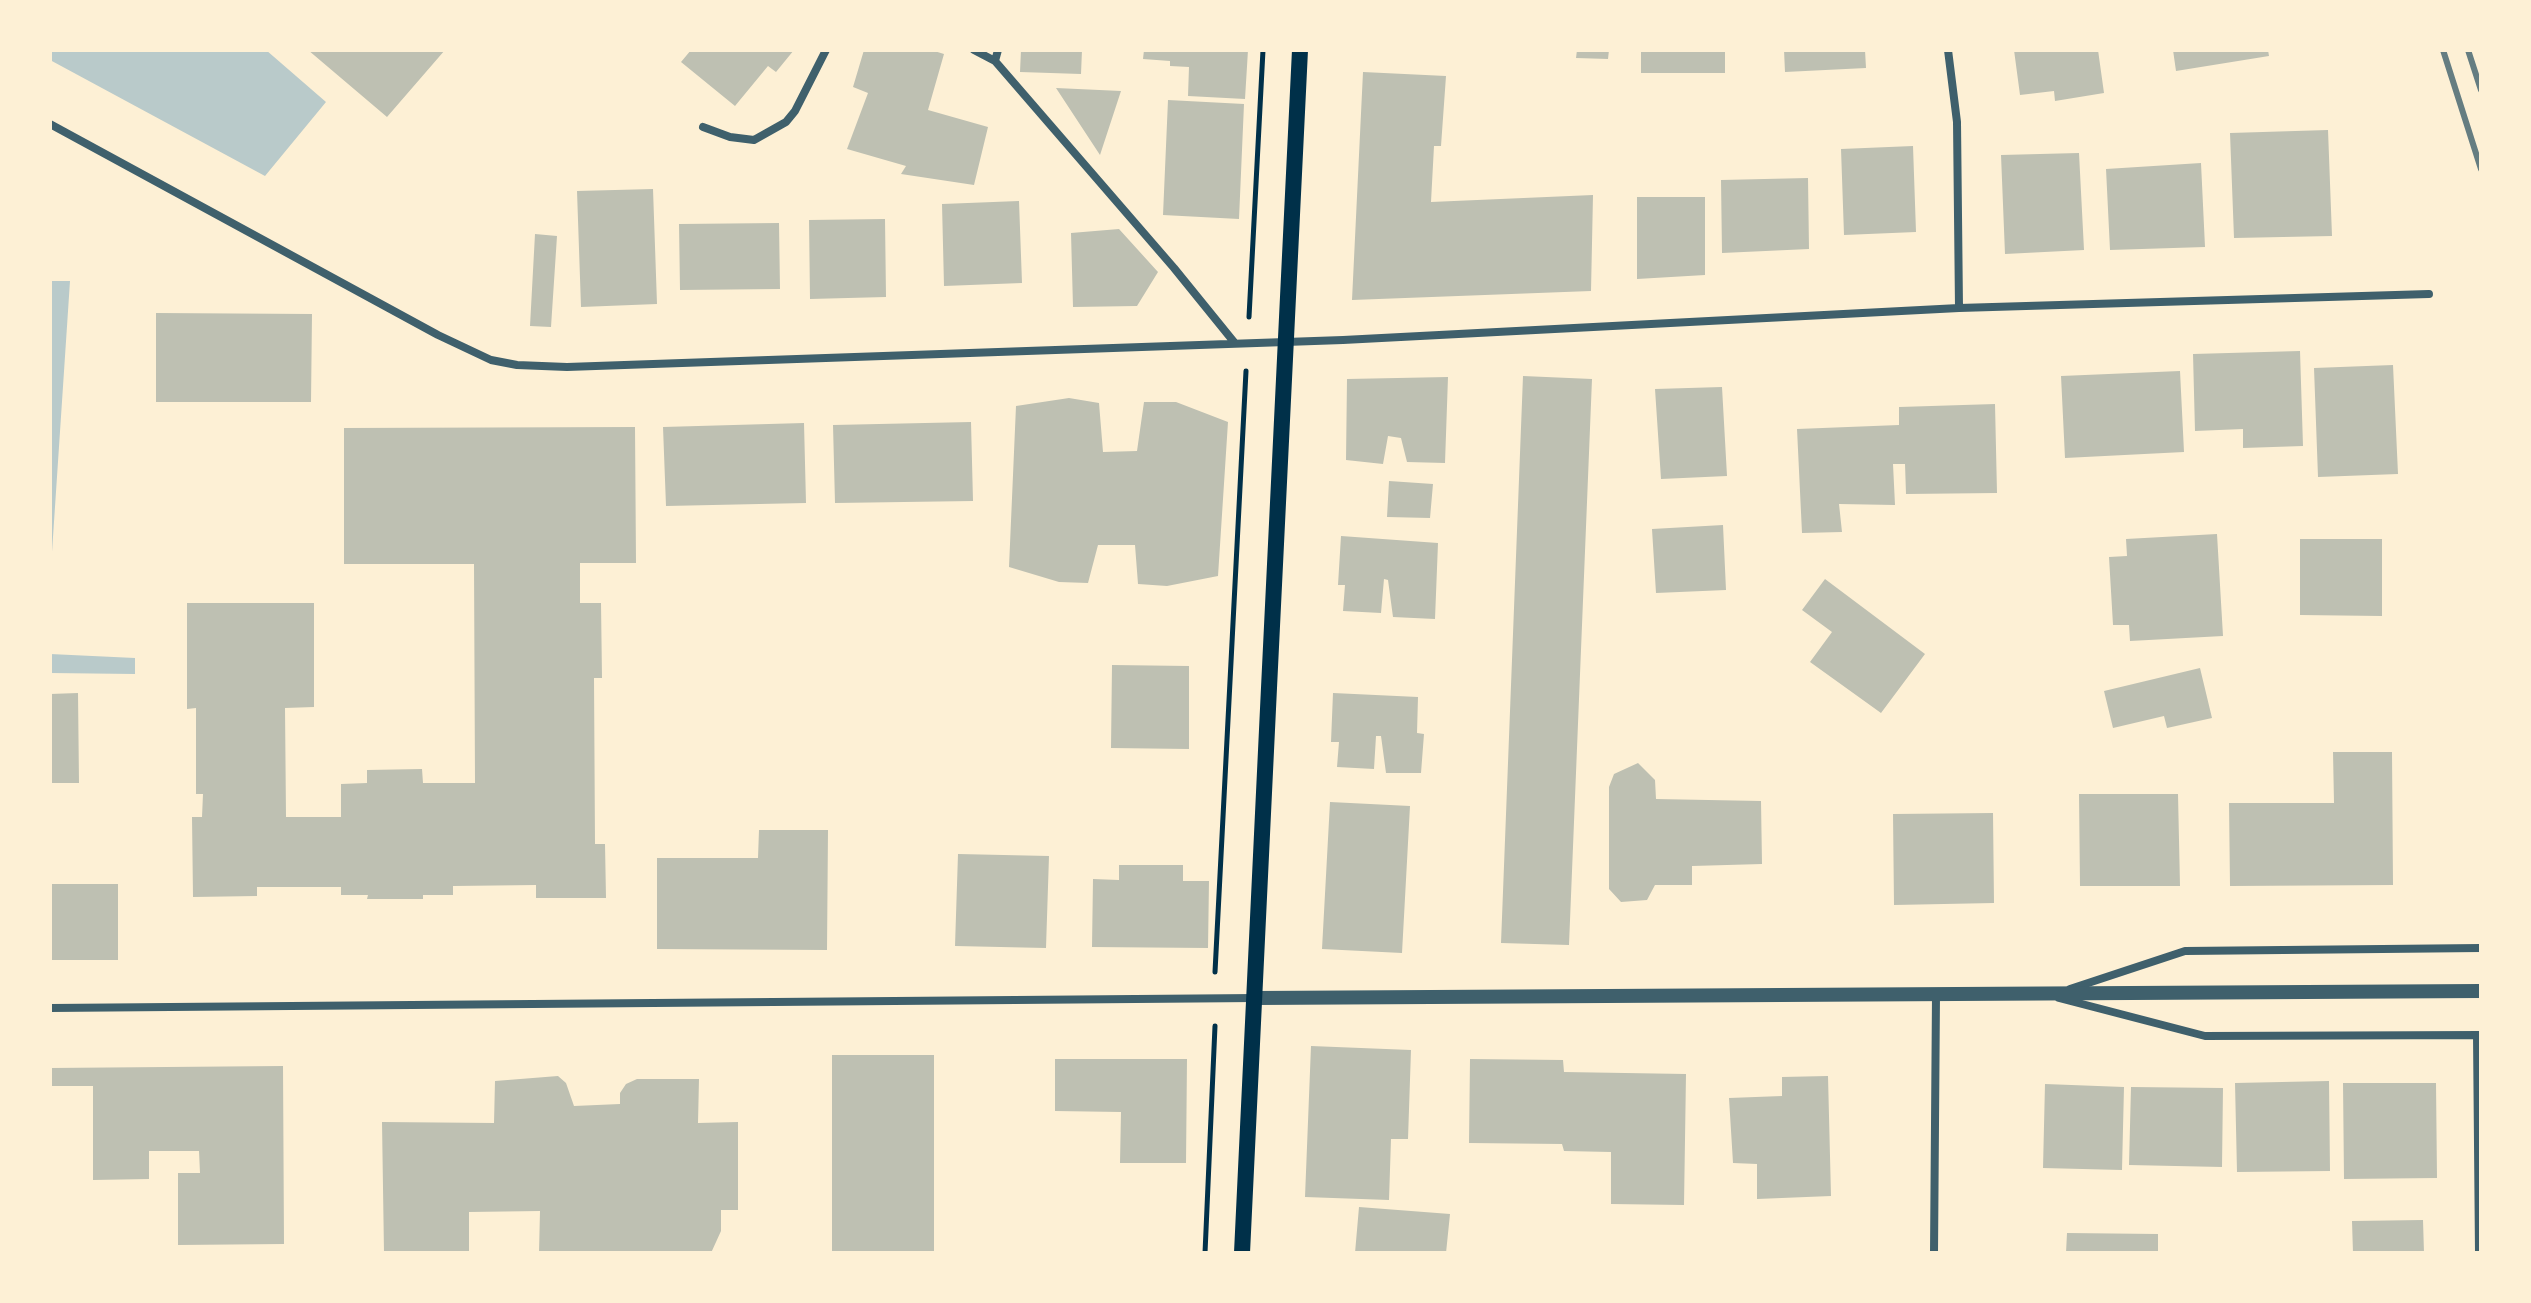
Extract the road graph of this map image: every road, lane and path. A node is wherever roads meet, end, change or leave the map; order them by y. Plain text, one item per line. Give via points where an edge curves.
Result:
1 (826, 50) edge
2 (974, 50) edge
3 (998, 50) edge
4 (1263, 50) edge
5 (1300, 50) edge
6 (1948, 50) edge
7 (995, 61) junction
8 (50, 124) edge
9 (703, 127) dead end
10 (2429, 294) dead end
11 (1959, 308) junction
12 (1284, 341) junction
13 (1234, 342) junction
14 (1247, 343) junction
15 (2481, 948) edge
16 (1215, 964) dead end
17 (2481, 991) edge
18 (1936, 995) junction
19 (2050, 995) junction
20 (1256, 998) junction
21 (50, 1008) edge
22 (2479, 1035) edge
23 (1214, 1049) dead end
24 (1205, 1253) edge
25 (1242, 1253) edge
26 (1934, 1253) edge
27 (2479, 1253) edge

1 - 9 street via 786,122 754,140
2 - 7 street
3 - 7 street
4 - 14 path
5 - 12 main road
6 - 11 street via 1957,122
7 - 13 street
8 - 13 street via 438,335 491,360 517,365 870,358
10 - 11 street
11 - 12 street
12 - 14 street
12 - 20 main road
13 - 14 street
14 - 16 path
15 - 19 street via 2185,951
17 - 19 street
18 - 19 street
18 - 20 street
18 - 26 street
19 - 22 street via 2205,1036
20 - 21 street
20 - 25 main road
22 - 27 street
23 - 24 path

